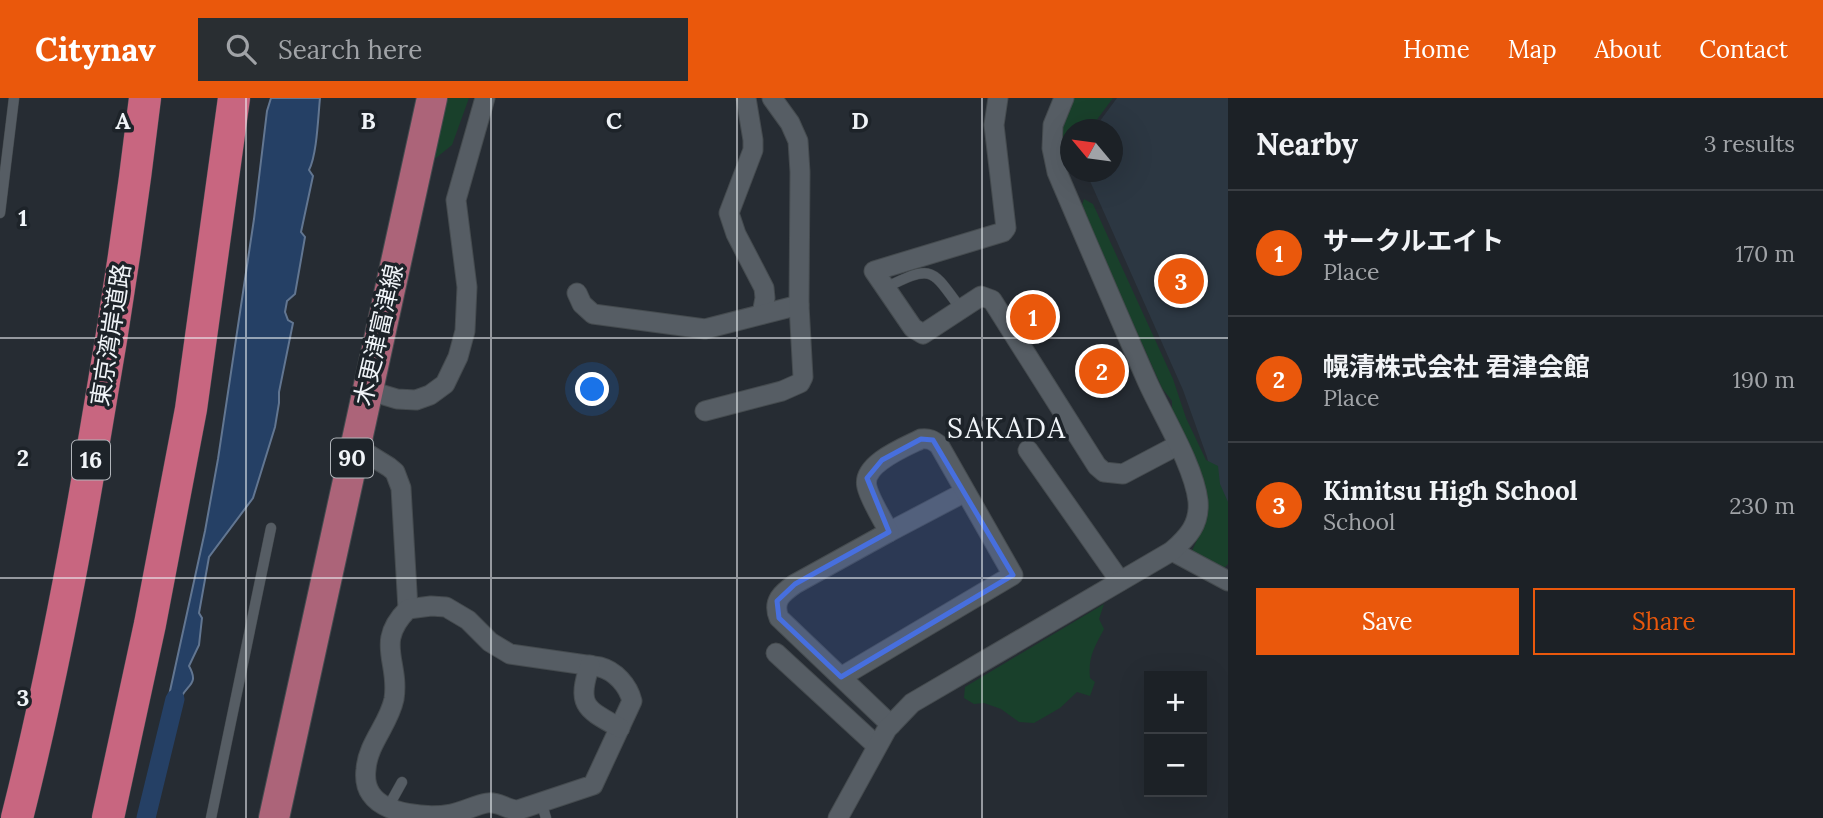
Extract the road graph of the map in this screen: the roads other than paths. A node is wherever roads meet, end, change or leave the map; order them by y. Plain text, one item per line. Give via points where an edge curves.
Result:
1 (15, 98) edge
2 (145, 98) edge
3 (234, 98) edge
4 (432, 98) edge
5 (485, 98) edge
6 (746, 98) edge
7 (772, 98) edge
8 (998, 98) edge
9 (1064, 98) edge
10 (0, 213) edge
11 (886, 288) junction
12 (577, 293) dead end
13 (799, 305) junction
14 (961, 309) junction
15 (762, 314) junction
16 (367, 390) junction
17 (705, 411) dead end
18 (1178, 445) junction
19 (355, 446) junction
20 (1028, 450) dead end
21 (965, 492) junction
22 (271, 528) dead end
23 (889, 532) junction
24 (1172, 551) junction
25 (1120, 581) junction
26 (1228, 582) edge
27 (408, 609) junction
28 (776, 653) dead end
29 (590, 665) junction
30 (841, 677) junction
31 (891, 724) junction
32 (620, 728) junction
33 (877, 746) junction
34 (402, 782) dead end
35 (544, 810) edge
36 (394, 812) edge
37 (17, 818) edge
38 (108, 818) edge
39 (211, 818) edge
40 (274, 818) edge
41 (838, 818) edge

1 - 10 lane
2 - 37 highway, 東京湾岸道路 / 16 via 87,487
3 - 38 highway via 191,409
4 - 16 main road, 木更津富津線 / 90
5 - 16 street via 456,200 467,287 465,331 458,357 445,384 430,395 397,399
6 - 15 street via 752,150 729,213 764,288
7 - 13 street via 799,141
8 - 11 street via 994,125 1006,228 874,271
9 - 18 street via 1052,125 1057,172
11 - 14 lane via 914,274 932,274
11 - 14 street via 913,328 923,334
12 - 15 street via 593,314 705,328
13 - 15 street
13 - 17 street via 804,367 800,383
14 - 18 street via 981,296 992,300 1104,472 1123,474
16 - 19 main road, 木更津富津線 / 90
18 - 24 street via 1198,503 1191,534
19 - 27 street via 395,472 401,488
19 - 40 main road, 木更津富津線 / 90
20 - 25 street
21 - 23 street
21 - 23 street via 939,445 921,439 882,460 867,478
21 - 30 street via 1013,575
22 - 39 lane
23 - 30 street via 795,584 777,601 779,618
24 - 25 street
24 - 26 street
25 - 31 street via 912,703
27 - 29 street via 446,607 510,654
27 - 36 street via 390,637 394,698 366,769 370,793
28 - 33 street
29 - 32 street via 584,681 586,704 594,714
29 - 32 street via 610,670 631,695
30 - 31 street
31 - 33 street
32 - 35 street via 593,785
33 - 41 street
34 - 36 lane via 392,800
35 - 36 street via 512,810 486,803 449,815

